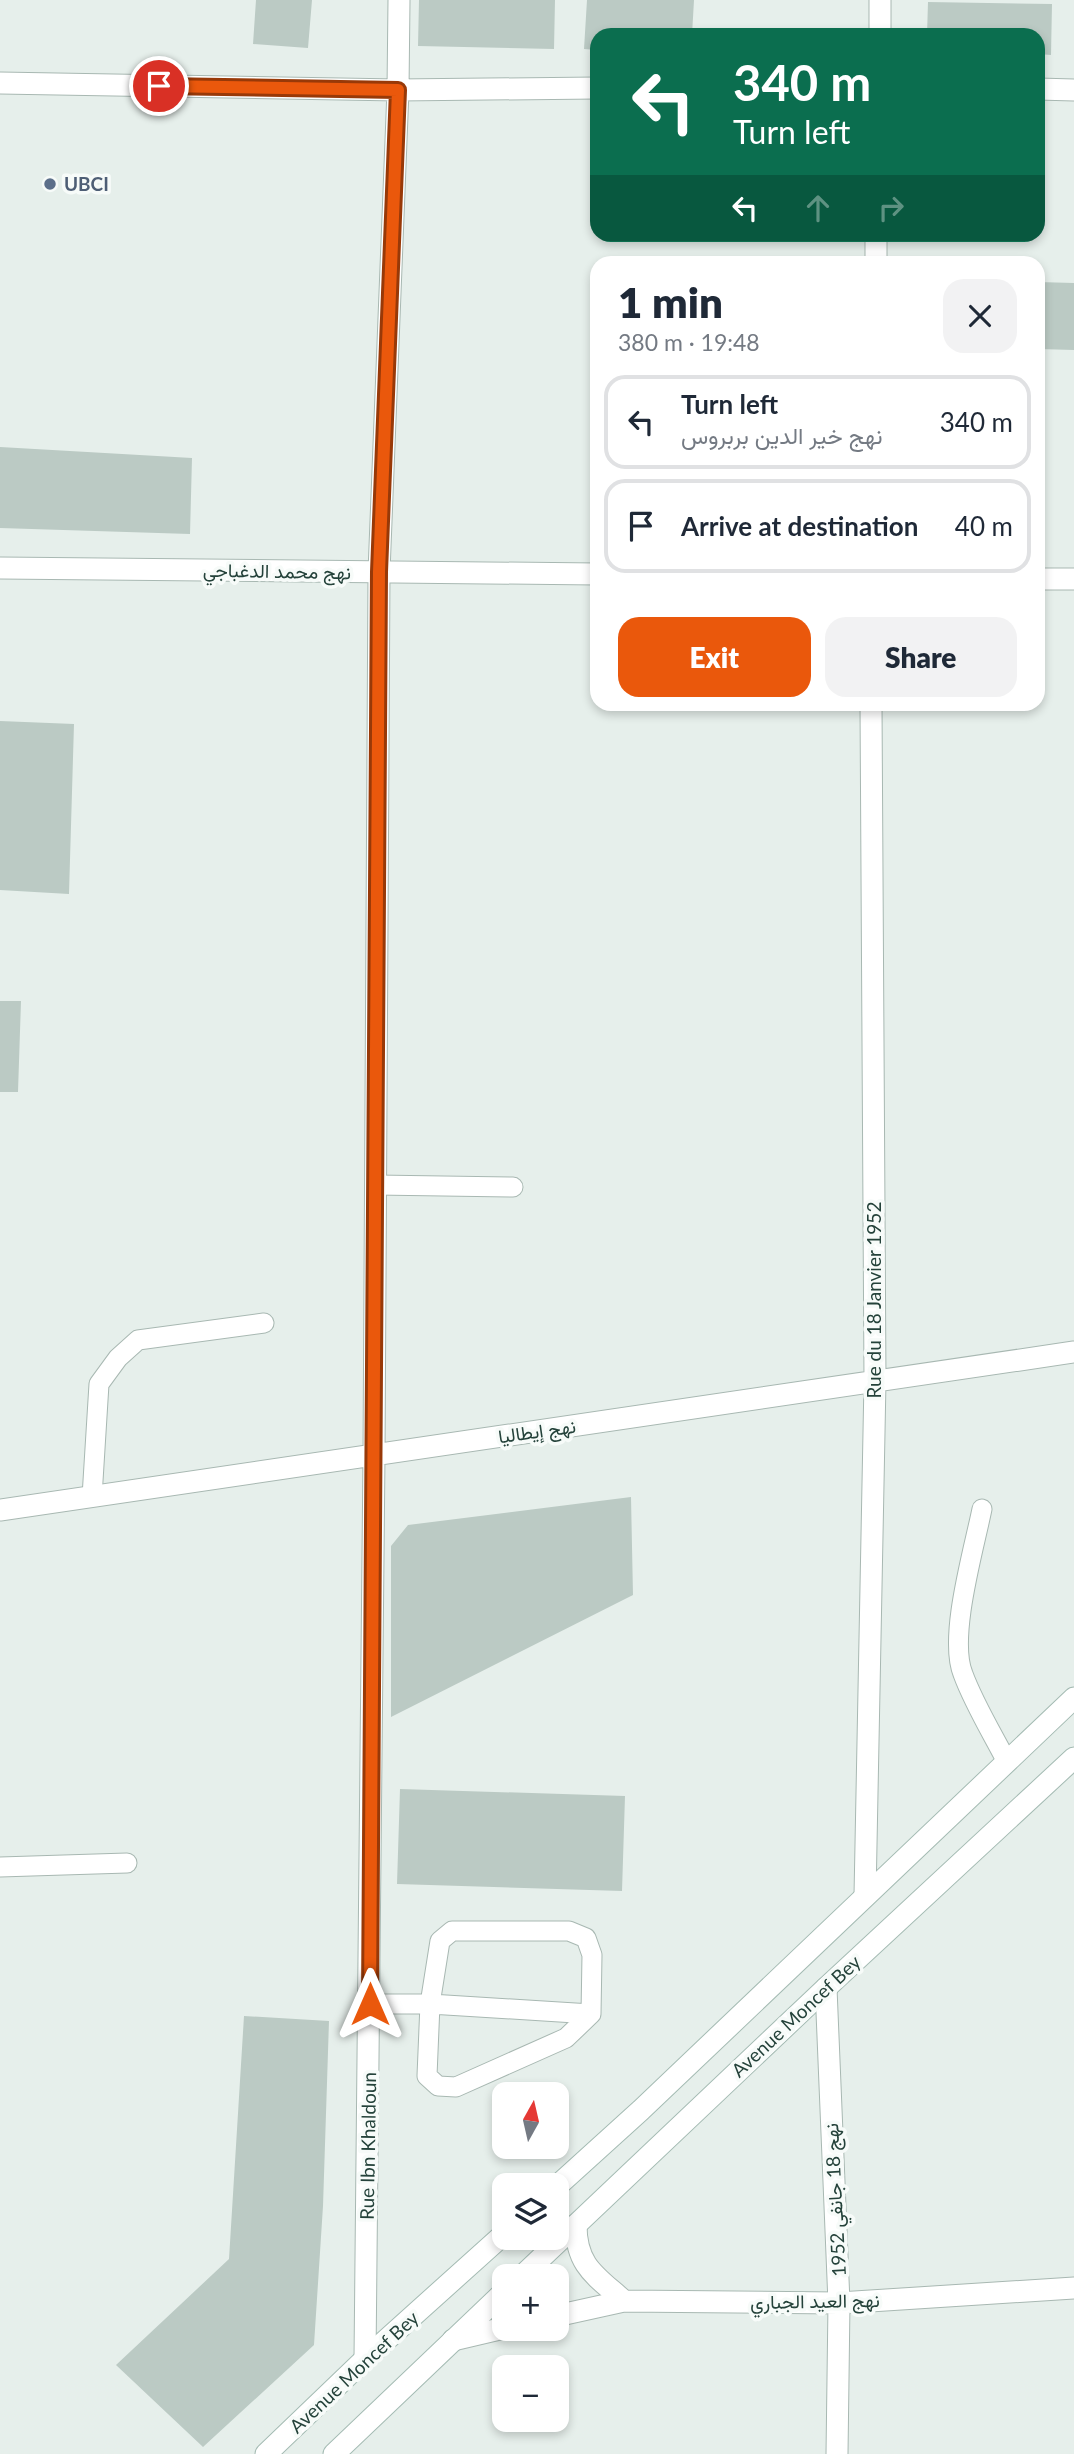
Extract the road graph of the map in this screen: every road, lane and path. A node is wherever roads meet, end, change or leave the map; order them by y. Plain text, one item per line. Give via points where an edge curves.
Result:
1 (399, 0) edge
2 (880, 0) edge
3 (880, 28) edge
4 (0, 83) edge
5 (590, 88) edge
6 (1045, 89) edge
7 (398, 90) junction
8 (1074, 90) edge
9 (0, 568) edge
10 (379, 572) junction
11 (590, 574) edge
12 (1045, 579) edge
13 (1074, 579) edge
14 (871, 711) edge
15 (376, 1185) junction
16 (513, 1187) dead end
17 (264, 1323) dead end
18 (1074, 1352) edge
19 (875, 1381) junction
20 (374, 1456) junction
21 (92, 1497) junction
22 (982, 1508) dead end
23 (0, 1510) edge
24 (1074, 1698) edge
25 (1074, 1758) edge
26 (1007, 1762) junction
27 (127, 1863) dead end
28 (0, 1867) edge
29 (865, 1896) junction
30 (825, 1988) junction
31 (370, 2004) junction
32 (430, 2004) junction
33 (591, 2014) junction
34 (569, 2175) edge
35 (576, 2225) junction
36 (492, 2245) edge
37 (535, 2264) edge
38 (1074, 2288) edge
39 (624, 2301) junction
40 (492, 2303) edge
41 (839, 2303) junction
42 (569, 2313) edge
43 (492, 2331) edge
44 (453, 2340) junction
45 (365, 2360) junction
46 (266, 2454) edge
47 (334, 2454) edge
48 (836, 2454) edge

1 - 7 street, Rue Ibn Khaldoun
2 - 3 street
4 - 7 street
5 - 7 street
6 - 8 street
7 - 10 street, Rue Ibn Khaldoun
9 - 10 street, نهج محمد الدغباجي
10 - 11 street, نهج محمد الدغباجي
10 - 15 street, Rue Ibn Khaldoun
12 - 13 street
14 - 19 street, Rue du 18 Janvier 1952
15 - 16 lane
15 - 20 street, Rue Ibn Khaldoun
17 - 21 lane via 138,1340 118,1358 99,1384
18 - 19 street, نهج إيطاليا
19 - 20 street, نهج إيطاليا
19 - 29 street, Rue du 18 Janvier 1952
20 - 21 street, نهج إيطاليا
20 - 31 street, Rue Ibn Khaldoun
21 - 23 street, نهج إيطاليا
22 - 26 lane via 962,1606 960,1662
24 - 26 street, Avenue Moncef Bey
25 - 30 street, Avenue Moncef Bey
26 - 29 street, Avenue Moncef Bey
27 - 28 lane
29 - 34 street, Avenue Moncef Bey
30 - 35 street, Avenue Moncef Bey
30 - 41 street, نهج 18 جانفي 1952
31 - 32 lane
31 - 45 street, Rue Ibn Khaldoun
32 - 33 lane
32 - 33 lane via 427,2076 438,2086 456,2087 566,2038
32 - 33 lane via 440,1941 452,1931 569,1931 586,1938 592,1955
35 - 37 street, Avenue Moncef Bey
35 - 39 street via 581,2259
36 - 45 street, Avenue Moncef Bey
38 - 41 street, نهج العيد الجباري
39 - 41 street, نهج العيد الجباري
39 - 42 street, نهج العيد الجباري
40 - 44 street
41 - 48 street, نهج 18 جانفي 1952
43 - 44 street
44 - 47 street
45 - 46 street, Avenue Moncef Bey

